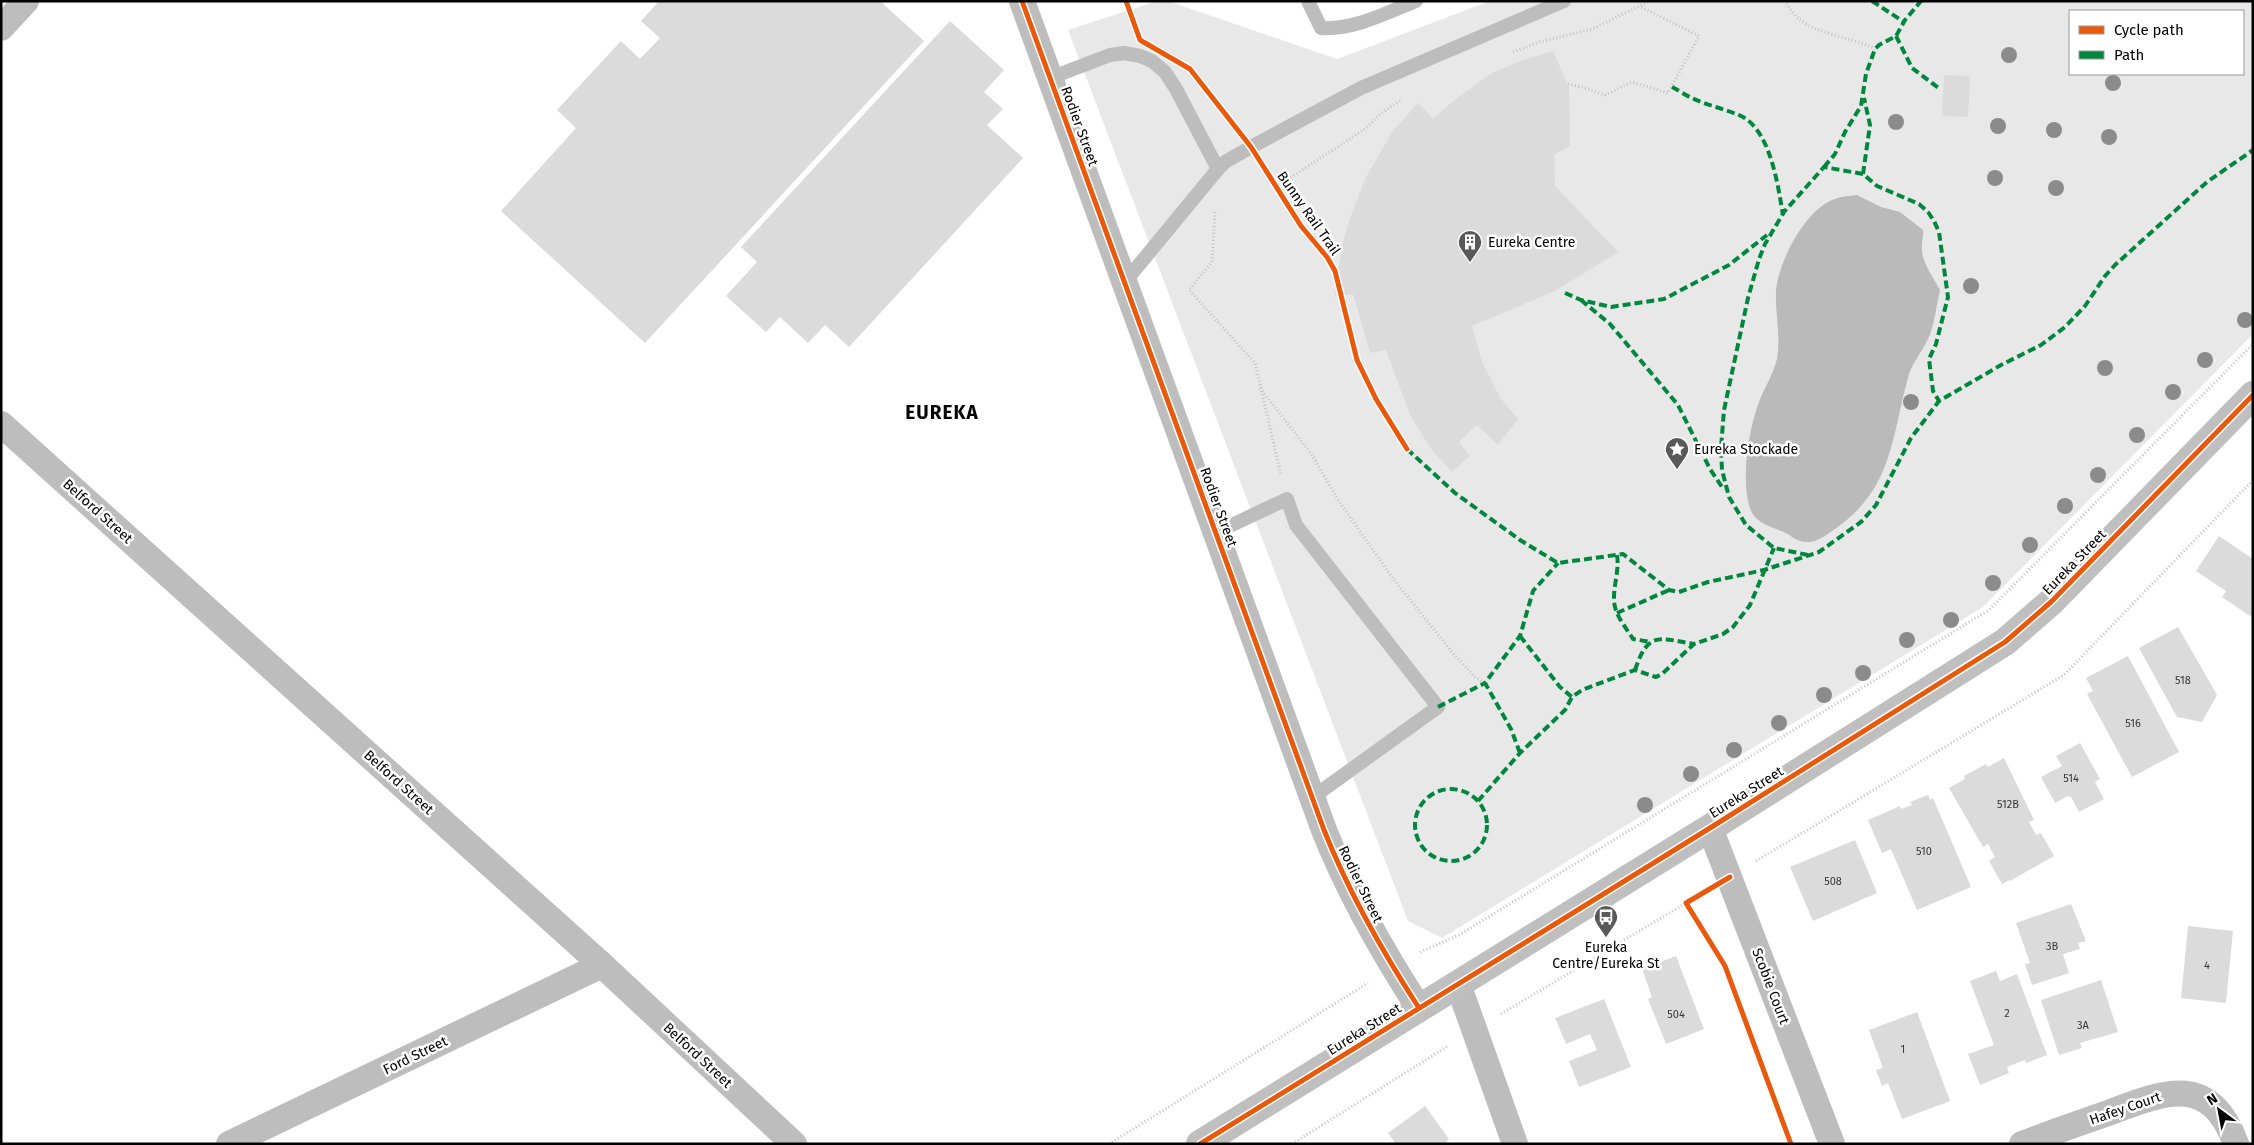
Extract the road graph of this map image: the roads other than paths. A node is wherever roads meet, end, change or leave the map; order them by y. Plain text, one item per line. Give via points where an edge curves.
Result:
1 (26, 1) edge
2 (1022, 1) edge
3 (1308, 1) edge
4 (1416, 1) edge
5 (1564, 1) edge
6 (1, 28) edge
7 (1050, 78) junction
8 (1218, 169) junction
9 (1124, 283) junction
10 (2253, 394) edge
11 (1, 424) edge
12 (1216, 532) junction
13 (1313, 797) junction
14 (1710, 828) junction
15 (602, 965) junction
16 (1458, 984) junction
17 (1419, 1008) junction
18 (228, 1144) edge
19 (794, 1144) edge
20 (1200, 1144) edge
21 (1515, 1144) edge
22 (1832, 1144) edge
23 (2022, 1144) edge
24 (2236, 1144) edge

1 - 6 street
2 - 7 street, Rodier Street
3 - 4 lane via 1321,28 1345,27
5 - 8 lane via 1361,88 1251,147
7 - 8 lane via 1110,55 1124,53 1152,61 1165,72 1176,89
7 - 9 street, Rodier Street
8 - 9 lane
9 - 12 street, Rodier Street
10 - 14 street, Eureka Street via 2051,602 2005,642
11 - 15 street, Belford Street
12 - 13 street, Rodier Street
12 - 13 lane via 1287,499 1296,525 1438,707
13 - 17 street, Rodier Street via 1349,890 1391,966
14 - 16 street, Eureka Street
14 - 22 street, Scobie Court
15 - 18 street, Ford Street
15 - 19 street, Belford Street
16 - 17 street, Eureka Street
16 - 21 street
17 - 20 street, Eureka Street
23 - 24 street, Hafey Court via 2173,1092 2198,1096 2220,1112

